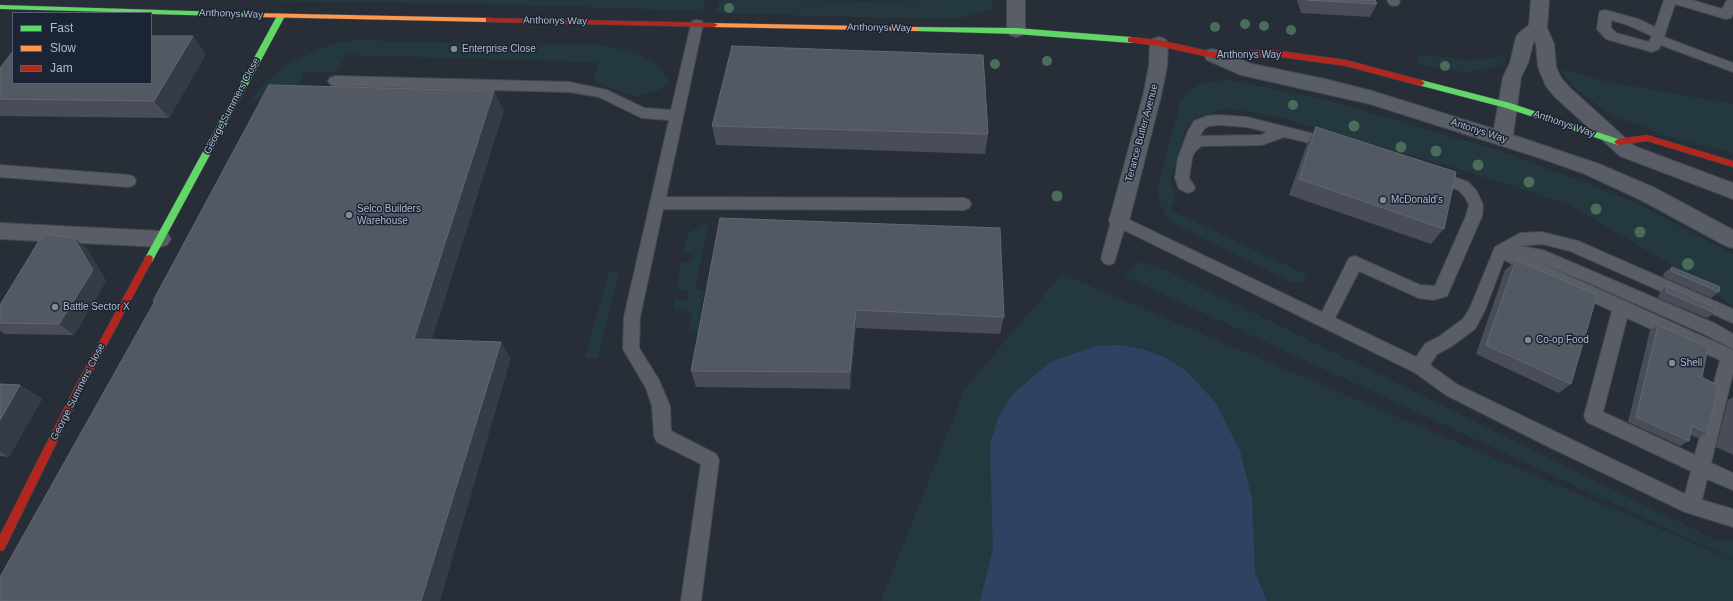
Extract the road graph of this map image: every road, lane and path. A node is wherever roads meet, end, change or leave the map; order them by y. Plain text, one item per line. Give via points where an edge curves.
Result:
1 (1016, 0) edge
2 (1540, 0) edge
3 (1670, 0) edge
4 (1678, 0) edge
5 (1733, 0) edge
6 (0, 7) edge
7 (281, 16) junction
8 (697, 24) junction
9 (1538, 28) junction
10 (1016, 31) junction
11 (1658, 37) junction
12 (1159, 43) junction
13 (1213, 55) junction
14 (1732, 68) edge
15 (335, 81) dead end
16 (1506, 105) junction
17 (676, 116) junction
18 (1283, 132) junction
19 (1503, 139) junction
20 (1618, 142) junction
21 (1342, 146) edge
22 (1189, 149) junction
23 (1733, 164) edge
24 (1419, 170) edge
25 (0, 171) edge
26 (129, 181) dead end
27 (1188, 187) dead end
28 (1733, 191) edge
29 (658, 203) junction
30 (964, 204) dead end
31 (1119, 221) junction
32 (0, 231) edge
33 (160, 239) junction
34 (1733, 240) edge
35 (1500, 251) junction
36 (1109, 259) dead end
37 (1621, 308) junction
38 (1733, 316) edge
39 (1326, 321) junction
40 (1733, 342) edge
41 (1730, 364) edge
42 (1420, 366) junction
43 (1701, 467) junction
44 (1733, 482) edge
45 (1691, 506) junction
46 (1733, 518) edge
47 (0, 546) edge
48 (691, 601) edge

1 - 10 street
2 - 9 street
3 - 11 lane
4 - 5 lane via 1726,15
6 - 7 street, Anthonys Way
7 - 8 street, Anthonys Way
7 - 33 street, George Summers Close
8 - 10 street, Anthonys Way
8 - 17 lane
9 - 16 street via 1526,37 1512,77
9 - 20 street via 1553,81 1574,104
10 - 12 street, Anthonys Way
11 - 11 lane via 1652,48 1611,36 1604,29 1605,11 1633,22
11 - 14 lane
12 - 13 street, Anthonys Way
12 - 31 street, Terance Butler Avenue via 1158,66 1152,96
13 - 16 street, Anthonys Way via 1273,53 1346,63
13 - 19 street, Antonys Way via 1248,70 1366,96
15 - 17 lane via 569,87 602,93 642,113
16 - 19 street
16 - 20 street, Anthonys Way
17 - 29 lane
18 - 21 lane
18 - 22 lane via 1262,140 1206,140 1197,142
18 - 22 lane via 1247,122 1210,120 1199,125
19 - 34 street, Antonys Way via 1616,180 1676,208
20 - 23 street via 1647,138
20 - 28 street, Anthonys Way via 1627,151
22 - 27 lane via 1181,175 1183,183
24 - 39 lane via 1463,186 1471,194 1476,205 1474,216 1441,291 1419,291 1355,262
25 - 26 lane
29 - 30 lane
29 - 48 lane via 632,317 630,349 653,384 660,406 663,436 710,460
31 - 36 lane
31 - 39 lane
32 - 33 street
33 - 47 street, George Summers Close via 79,388
35 - 37 lane
35 - 38 lane via 1520,239 1542,238 1573,245
35 - 40 lane via 1538,254 1710,329
35 - 42 lane via 1469,324 1431,349
37 - 41 lane via 1730,356
37 - 43 lane via 1594,416
39 - 42 lane
41 - 43 lane
42 - 45 lane via 1462,395
43 - 44 lane
43 - 45 lane
45 - 46 lane

